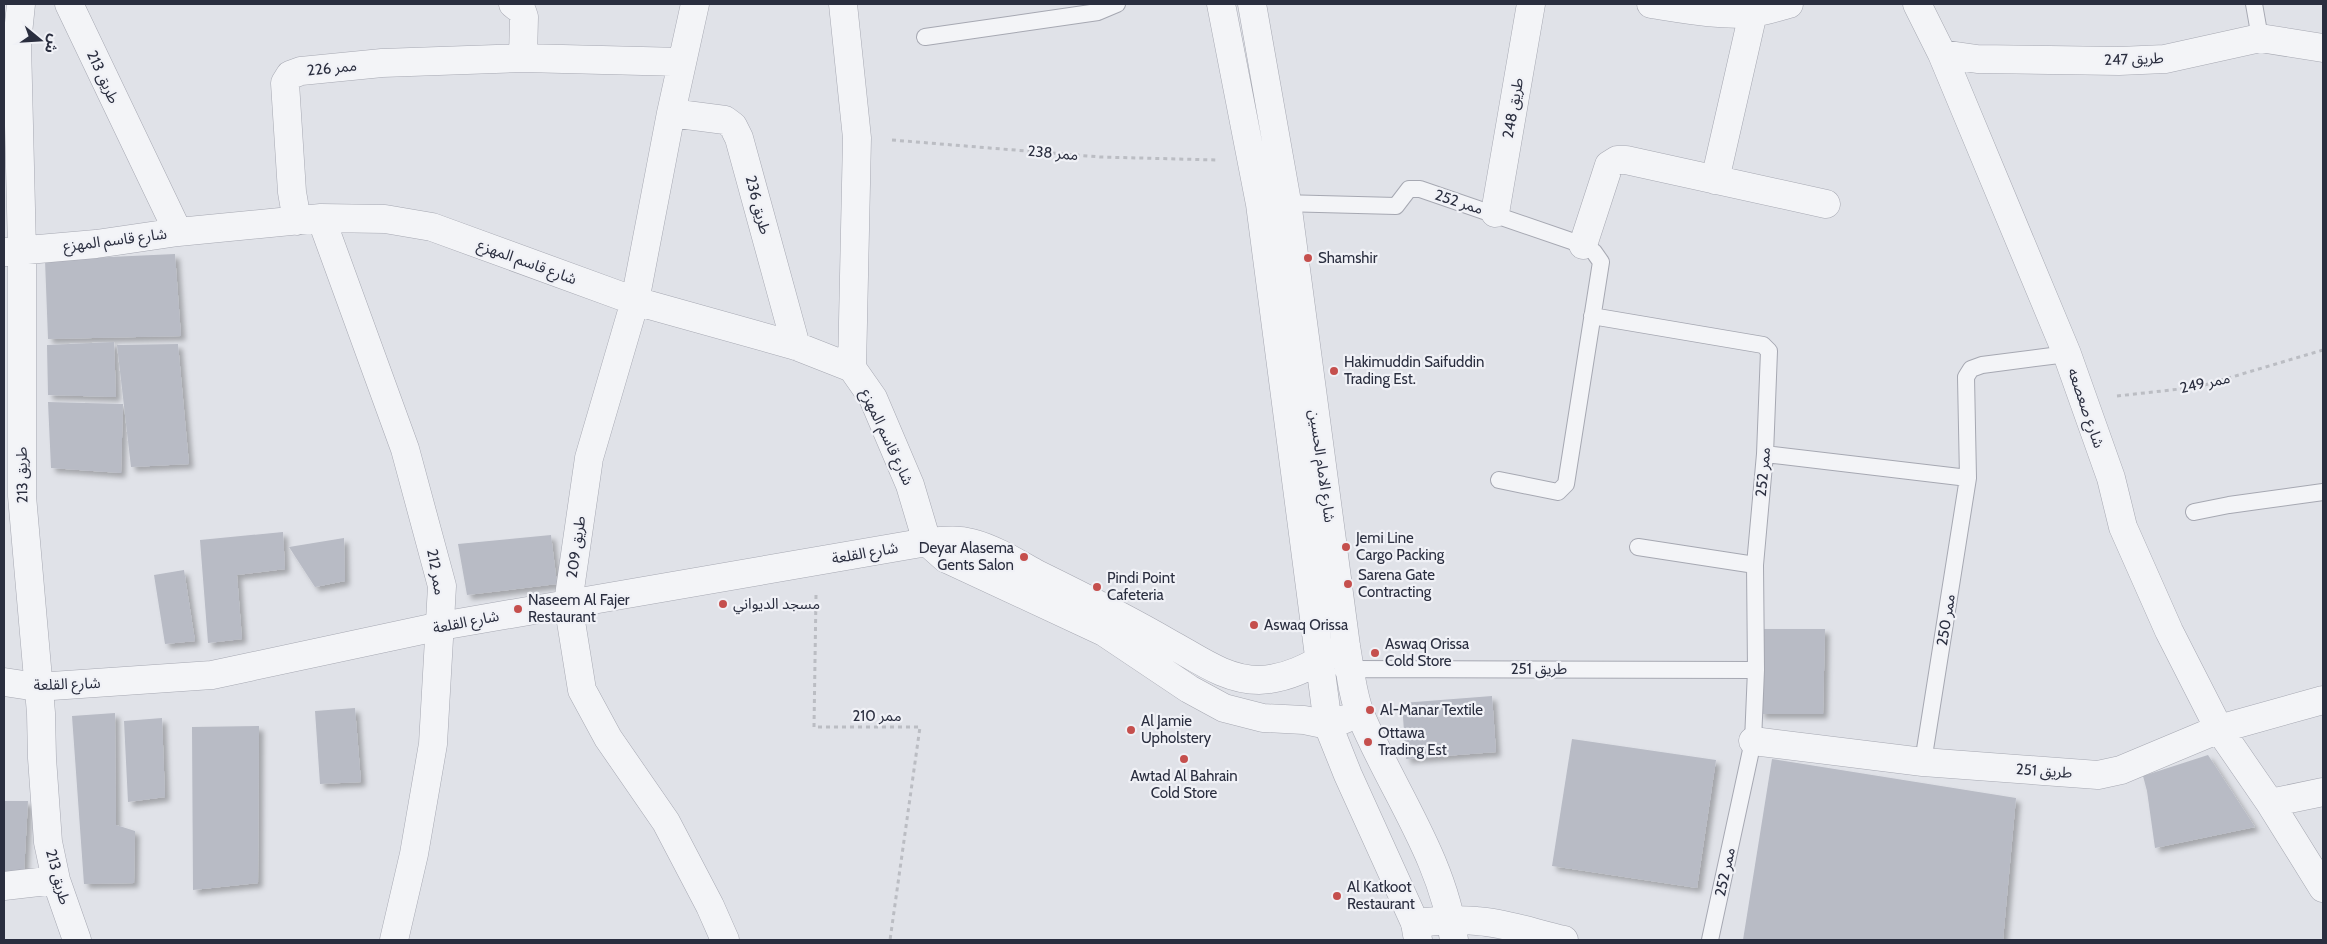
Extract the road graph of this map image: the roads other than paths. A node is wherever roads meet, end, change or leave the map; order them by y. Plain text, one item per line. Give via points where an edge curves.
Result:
1 (21, 4) edge
2 (69, 4) edge
3 (513, 4) edge
4 (695, 4) edge
5 (843, 4) edge
6 (1117, 4) edge
7 (1221, 4) edge
8 (1252, 4) edge
9 (1532, 4) edge
10 (1651, 4) edge
11 (1789, 4) edge
12 (1917, 4) edge
13 (2254, 4) edge
14 (1753, 13) junction
15 (925, 37) dead end
16 (2260, 38) junction
17 (2323, 48) edge
18 (1942, 54) junction
19 (523, 58) junction
20 (682, 62) junction
21 (11, 77) edge
22 (671, 113) junction
23 (1279, 158) junction
24 (1250, 161) junction
25 (1715, 180) junction
26 (1287, 202) junction
27 (1260, 204) junction
28 (1826, 204) dead end
29 (1495, 213) junction
30 (309, 219) junction
31 (178, 232) junction
32 (1583, 245) junction
33 (13, 251) edge
34 (635, 301) junction
35 (1592, 316) junction
36 (796, 346) junction
37 (2068, 354) junction
38 (852, 368) junction
39 (1765, 454) junction
40 (1968, 478) junction
41 (1499, 480) dead end
42 (2323, 492) edge
43 (2194, 512) dead end
44 (927, 542) junction
45 (1638, 547) dead end
46 (1755, 565) junction
47 (568, 603) junction
48 (441, 626) junction
49 (1348, 657) junction
50 (1322, 667) junction
51 (1756, 670) junction
52 (4, 682) edge
53 (37, 687) junction
54 (2323, 700) edge
55 (1360, 714) junction
56 (1328, 725) junction
57 (2219, 729) junction
58 (1753, 741) junction
59 (1923, 762) junction
60 (2323, 792) edge
61 (2270, 803) junction
62 (56, 880) junction
63 (4, 886) edge
64 (2323, 888) edge
65 (1452, 930) edge
66 (1417, 932) edge
67 (1523, 937) edge
68 (77, 940) edge
69 (394, 940) edge
70 (725, 940) edge
71 (1564, 940) edge
72 (1710, 940) edge

1 - 21 street, طريق 213
2 - 31 street, طريق 213
3 - 19 street via 524,17
4 - 20 street
5 - 38 street via 857,138
6 - 15 lane via 1098,12
7 - 24 street, شارع الامام الحسين
8 - 23 street, شارع الامام الحسين
9 - 29 street, طريق 248
10 - 14 street via 1700,12
11 - 14 street
12 - 18 street, شارع صعصعه
13 - 16 lane
14 - 25 street
16 - 17 street, طريق 247
16 - 18 street, طريق 247 via 2165,59 1977,59
18 - 37 street, شارع صعصعه
19 - 20 street, ممر 226
19 - 30 street, ممر 226 via 382,62 290,74 286,93 292,192
20 - 22 street
21 - 33 street, طريق 213
22 - 34 street
22 - 36 street, طريق 236 via 725,120 733,126
23 - 24 street
23 - 26 street, شارع الامام الحسين
24 - 27 street, شارع الامام الحسين
25 - 28 street
25 - 32 street via 1617,160 1609,165
26 - 27 lane, ممر 252
26 - 29 lane, ممر 252 via 1396,206 1413,188
26 - 49 street, شارع الامام الحسين
27 - 50 street, شارع الامام الحسين
29 - 32 lane, ممر 252
30 - 31 street, شارع قاسم المهزع
30 - 34 street, شارع قاسم المهزع via 385,219 432,227
30 - 48 street, ممر 212 via 405,449 442,586
31 - 33 street, شارع قاسم المهزع via 96,244
32 - 35 lane, ممر 252 via 1601,262
33 - 53 street, طريق 213 via 22,496
34 - 36 street, شارع قاسم المهزع
34 - 47 street, طريق 209 via 590,458
35 - 39 lane, ممر 252 via 1763,344 1769,351
35 - 41 lane, ممر 252 via 1566,484 1558,492
36 - 38 street, شارع قاسم المهزع
37 - 40 lane, ممر 250 via 1971,369 1966,378
37 - 57 street, شارع صعصعه via 2111,478 2123,528 2168,632
38 - 44 street, شارع قاسم المهزع via 873,398 910,486
39 - 40 lane
39 - 46 lane, ممر 252
40 - 59 lane, ممر 250
42 - 43 lane
44 - 47 street, شارع القلعة
44 - 50 street via 954,540 990,550 1237,677 1279,678
44 - 56 street via 945,558 1104,632 1189,689 1224,708 1263,718
45 - 46 lane
46 - 51 lane, ممر 252
47 - 48 street, شارع القلعة
47 - 70 street, طريق 209 via 582,690 608,738 666,822
48 - 53 street, شارع القلعة via 212,676
48 - 69 street, ممر 212 via 433,744 414,854
49 - 50 street
49 - 51 lane, طريق 251
49 - 55 street, شارع الامام الحسين
50 - 56 street, شارع الامام الحسين
51 - 58 lane, ممر 252
52 - 53 street, شارع القلعة
53 - 62 street, طريق 213 via 48,842
54 - 57 street, طريق 251
55 - 56 street
55 - 65 street, شارع الامام الحسين via 1431,862
56 - 66 street, شارع الامام الحسين
57 - 59 street, طريق 251 via 2121,770 2098,775
57 - 61 street, شارع صعصعه
58 - 59 street, طريق 251
58 - 72 lane, ممر 252
60 - 61 street
61 - 64 street, شارع صعصعه
62 - 63 street
62 - 68 street, طريق 213
65 - 66 street
65 - 67 street via 1497,924
67 - 71 street

